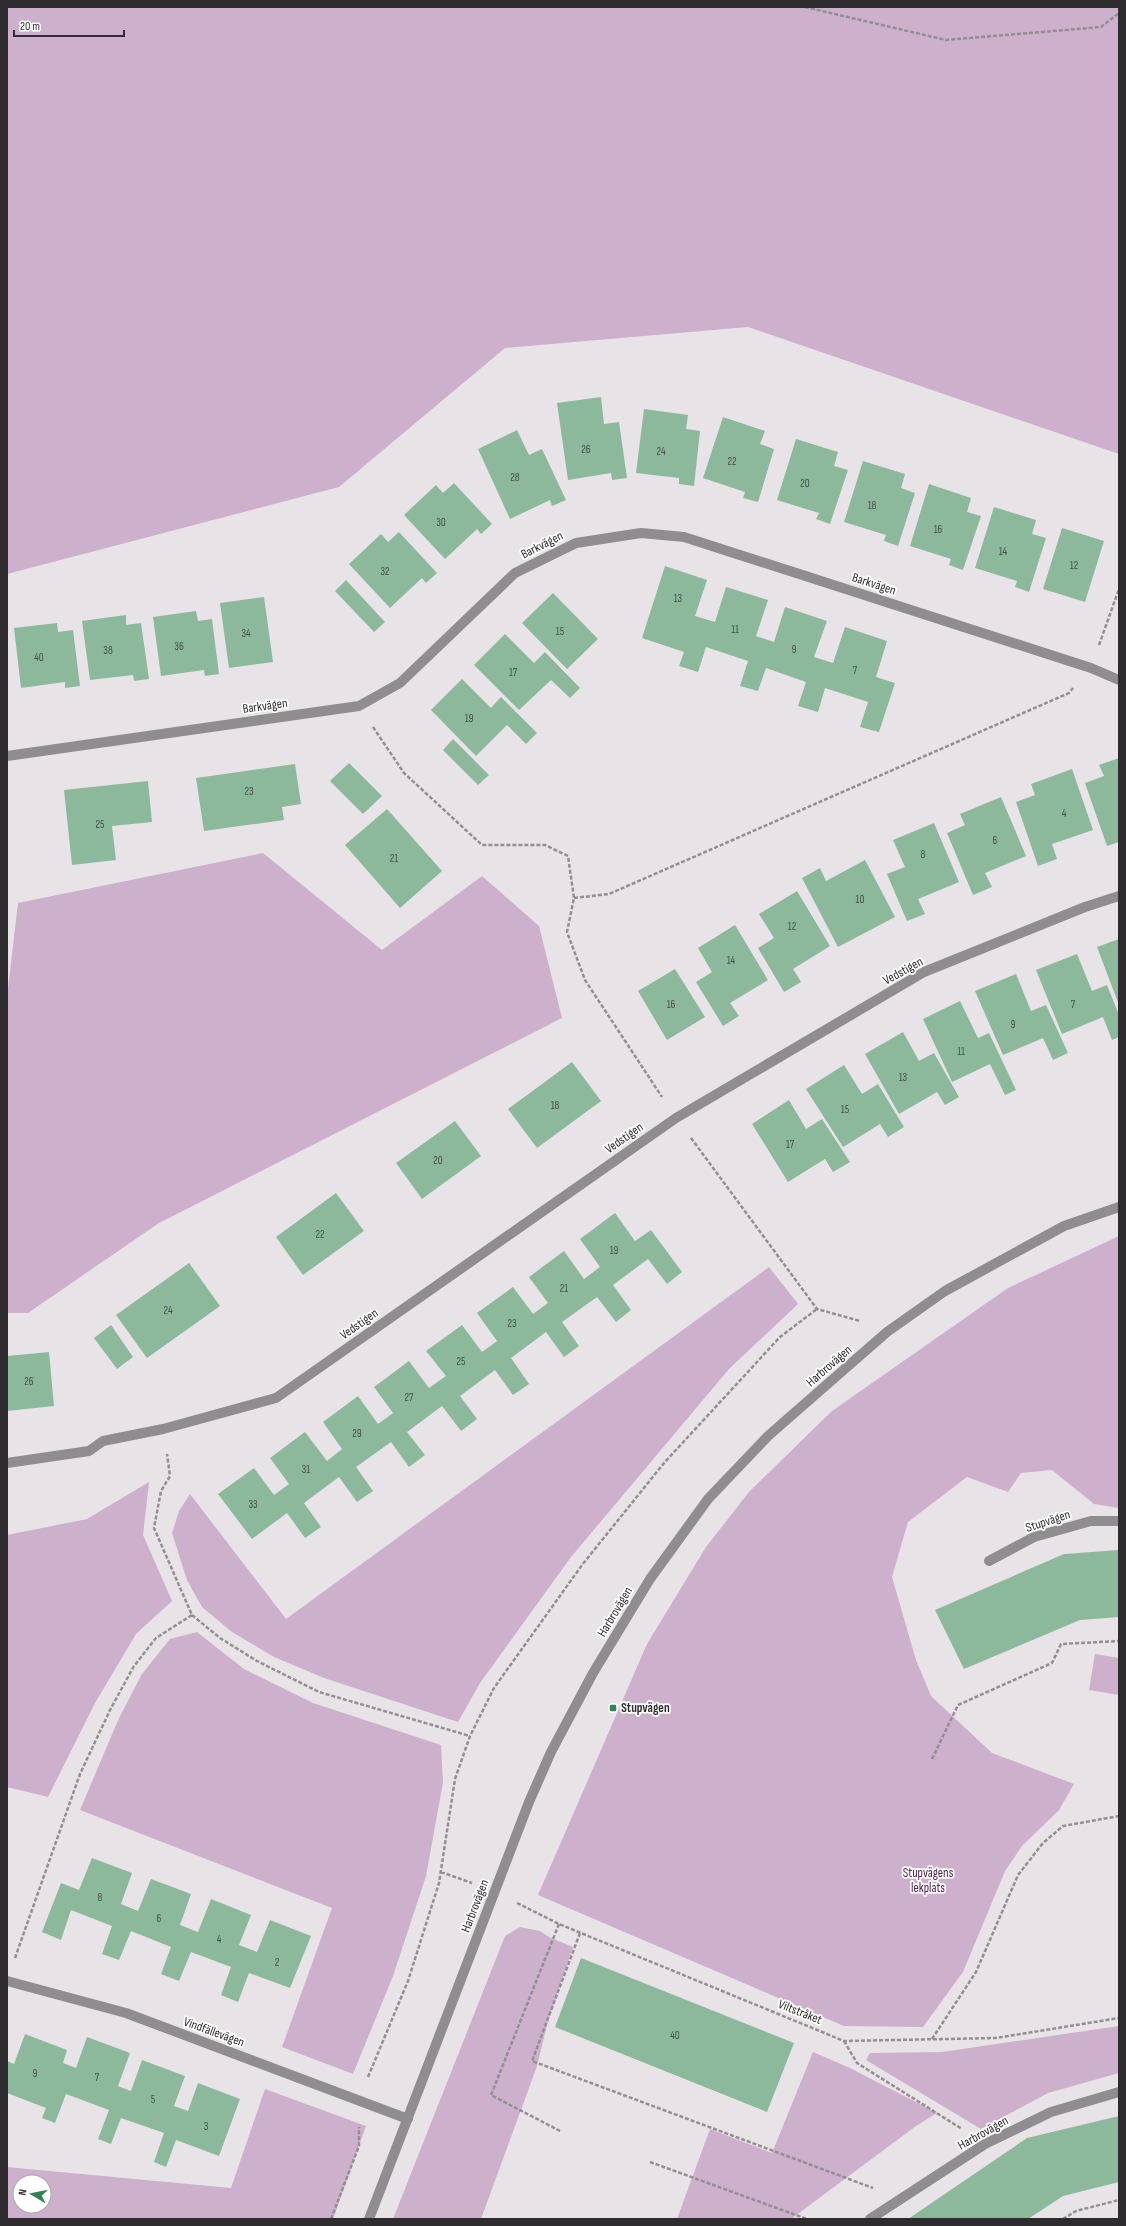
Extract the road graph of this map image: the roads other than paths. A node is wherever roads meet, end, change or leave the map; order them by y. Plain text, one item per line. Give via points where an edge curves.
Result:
1 (1119, 680) edge
2 (7, 756) edge
3 (1119, 896) edge
4 (1119, 1207) edge
5 (7, 1463) edge
6 (1119, 1521) edge
7 (989, 1562) dead end
8 (7, 1981) edge
9 (1119, 2092) edge
10 (408, 2118) junction
11 (369, 2219) edge
12 (870, 2219) edge

1 - 2 street, Barkvägen via 1091,668 684,537 641,532 576,543 516,573 400,683 359,706
3 - 5 street, Vedstigen via 1085,907 924,972 676,1118 276,1398 163,1429 103,1441 89,1451
4 - 10 street, Harbrovägen via 1064,1226 945,1291 888,1332 774,1431 708,1498 650,1579 593,1673 552,1752 529,1802
6 - 7 street, Stupvägen via 1091,1521 1034,1538
8 - 10 street, Vindfällevägen via 126,2013
9 - 12 street, Harbrovägen via 1051,2112 985,2144
10 - 11 street, Harbrovägen

